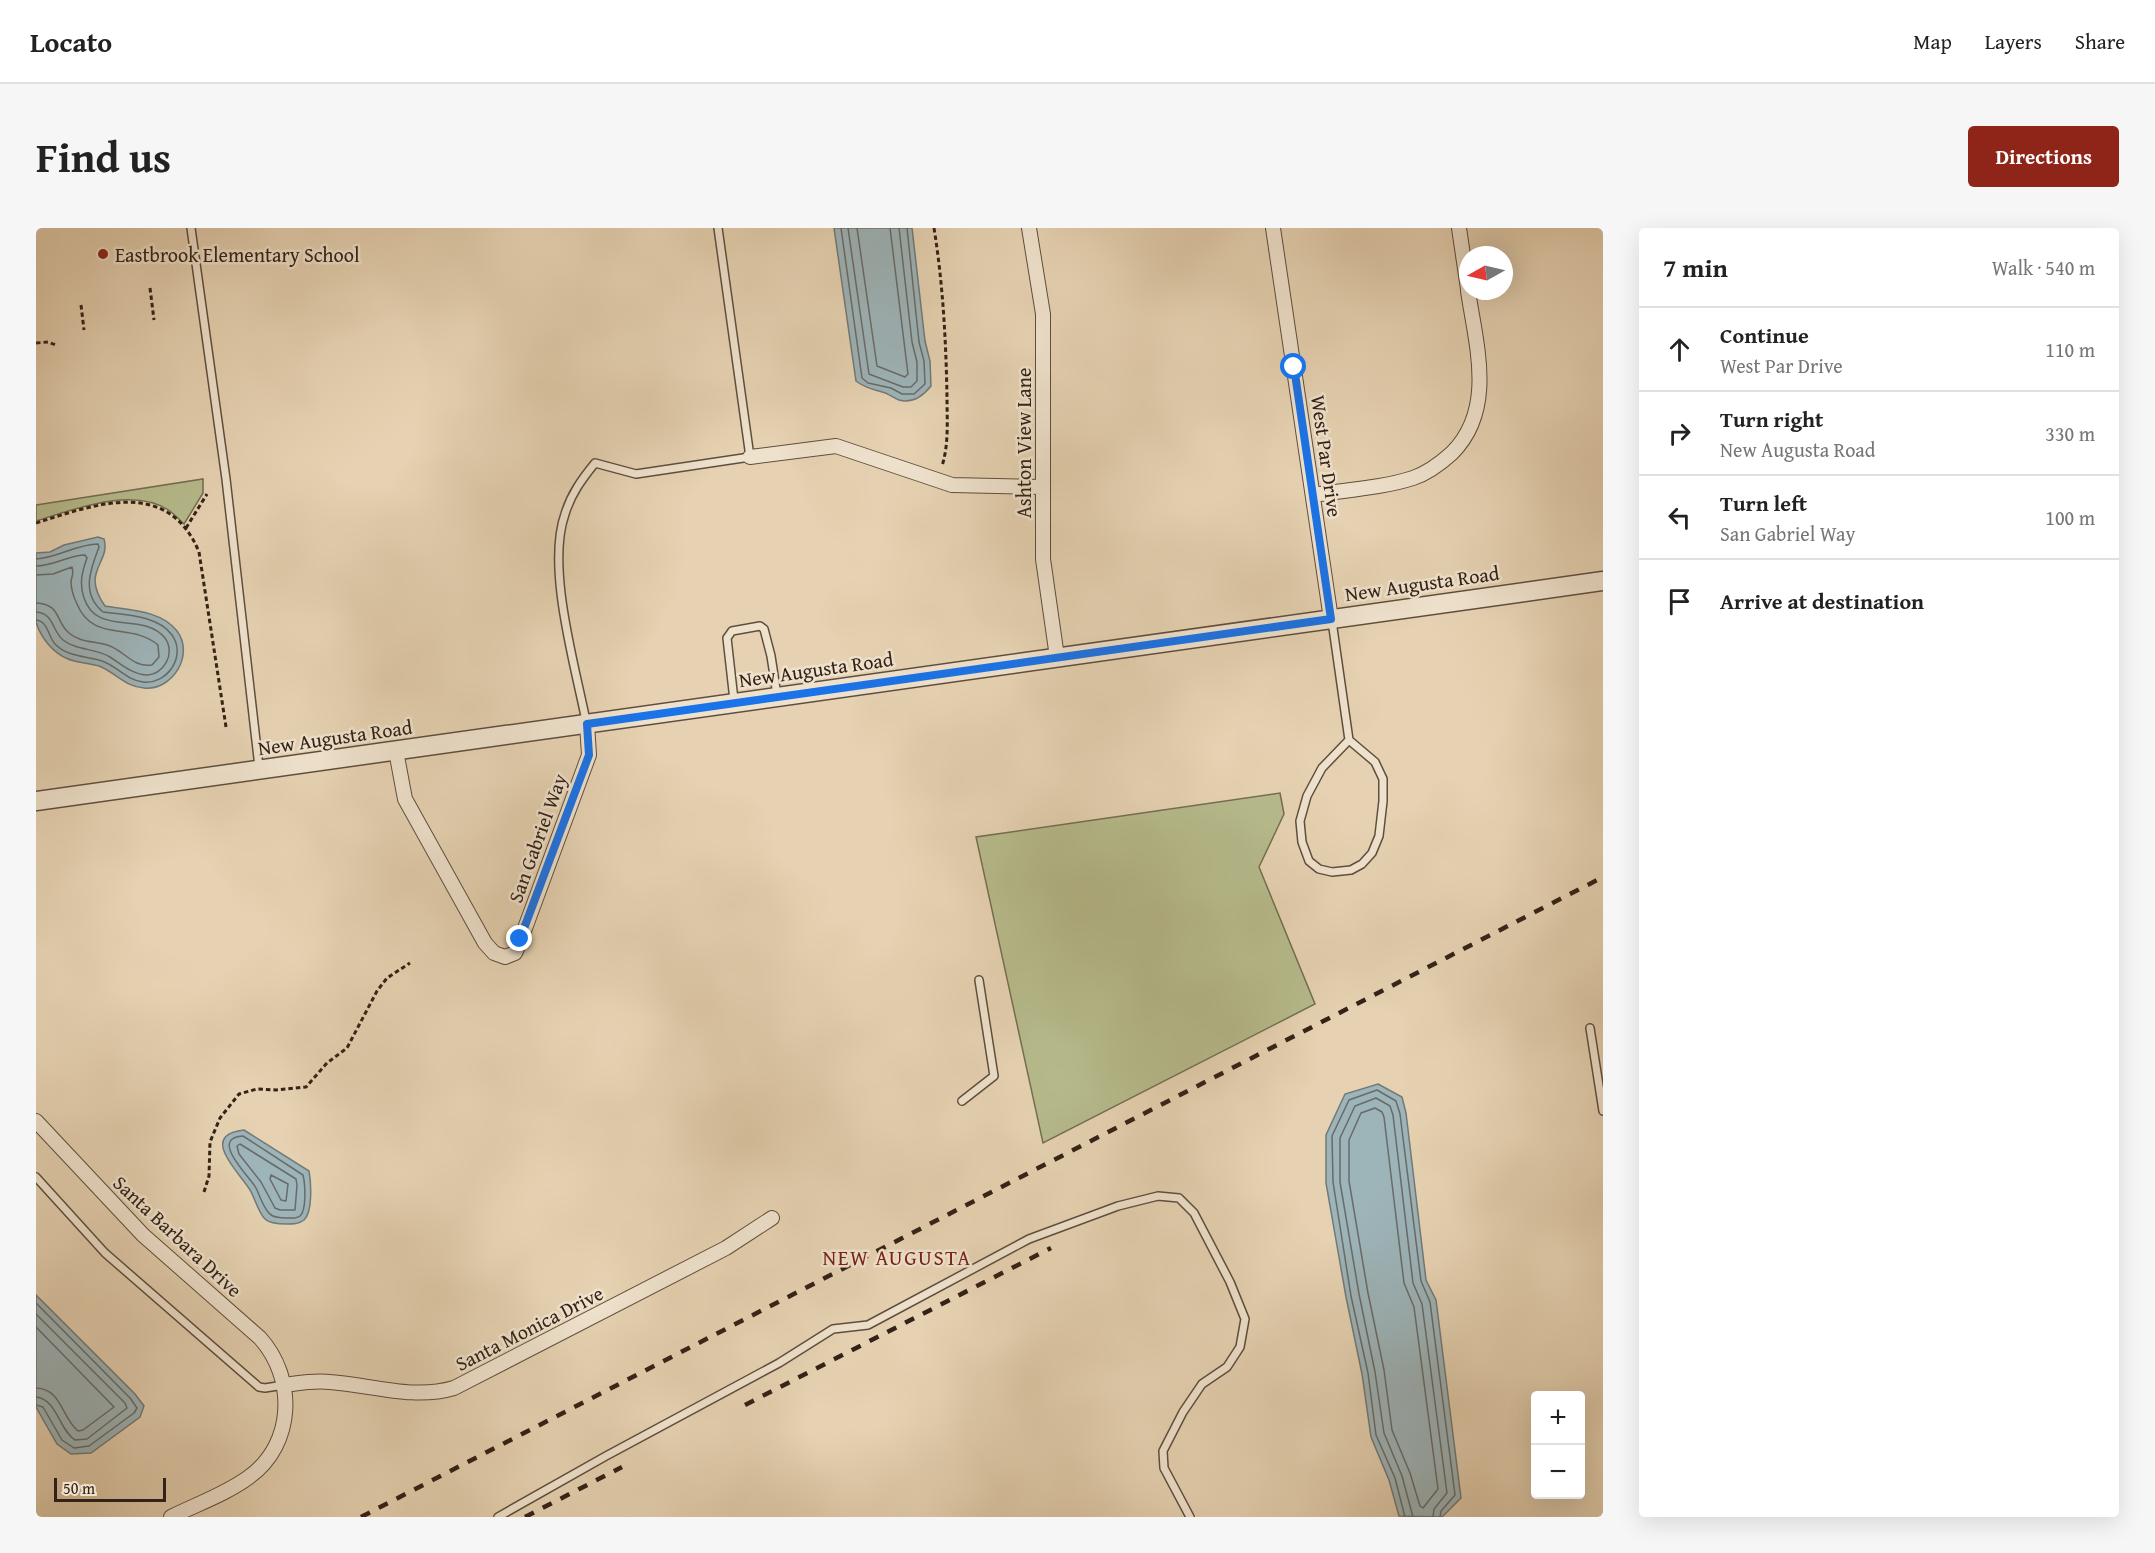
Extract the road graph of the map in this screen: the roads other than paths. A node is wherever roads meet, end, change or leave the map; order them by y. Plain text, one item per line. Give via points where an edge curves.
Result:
1 (190, 228) edge
2 (718, 228) edge
3 (1029, 228) edge
4 (1273, 228) edge
5 (1459, 228) edge
6 (1462, 246) edge
7 (1469, 300) edge
8 (750, 457) junction
9 (1042, 487) junction
10 (1314, 495) junction
11 (1603, 581) edge
12 (1331, 619) junction
13 (1057, 657) junction
14 (777, 697) junction
15 (735, 703) junction
16 (587, 724) junction
17 (1349, 740) junction
18 (396, 751) junction
19 (259, 770) junction
20 (36, 801) edge
21 (979, 980) dead end
22 (1590, 1028) dead end
23 (962, 1101) dead end
24 (1603, 1111) edge
25 (36, 1121) edge
26 (36, 1178) edge
27 (772, 1218) dead end
28 (284, 1385) junction
29 (171, 1517) edge
30 (498, 1517) edge
31 (1190, 1517) edge

1 - 19 lane via 226,479
2 - 8 lane
3 - 9 street, Ashton View Lane via 1043,314
4 - 10 street, West Par Drive
5 - 6 street
7 - 10 street via 1480,380 1477,411 1462,440 1445,459 1414,478
8 - 9 street via 836,446 952,485
8 - 16 lane via 636,474 595,463 576,488 564,515 558,547 563,609
9 - 13 street, Ashton View Lane via 1043,560
10 - 12 street, West Par Drive
11 - 12 street, New Augusta Road
12 - 13 street, New Augusta Road
12 - 17 lane
13 - 14 street, New Augusta Road
14 - 15 street, New Augusta Road
14 - 15 lane via 771,656 760,626 732,632 727,638
15 - 16 street, New Augusta Road
16 - 18 street, New Augusta Road
16 - 18 street, San Gabriel Way via 589,755 515,953 505,957 485,943 405,799
17 - 17 lane via 1322,768 1307,796 1300,821 1309,861 1332,872 1362,864 1379,836 1383,779 1375,762
18 - 19 street, New Augusta Road
19 - 20 street, New Augusta Road
21 - 23 lane via 994,1077
22 - 24 lane
25 - 28 street, Santa Barbara Drive via 143,1235 260,1338 272,1353
26 - 28 lane via 105,1253 257,1384 265,1388
27 - 28 street, Santa Monica Drive via 726,1248 454,1388 421,1394 322,1381
28 - 29 street, Santa Barbara Drive via 283,1428 258,1470
30 - 31 lane via 779,1363 833,1329 868,1325 1029,1239 1118,1206 1158,1196 1179,1198 1194,1213 1245,1319 1240,1347 1227,1367 1202,1384 1163,1451 1164,1468

